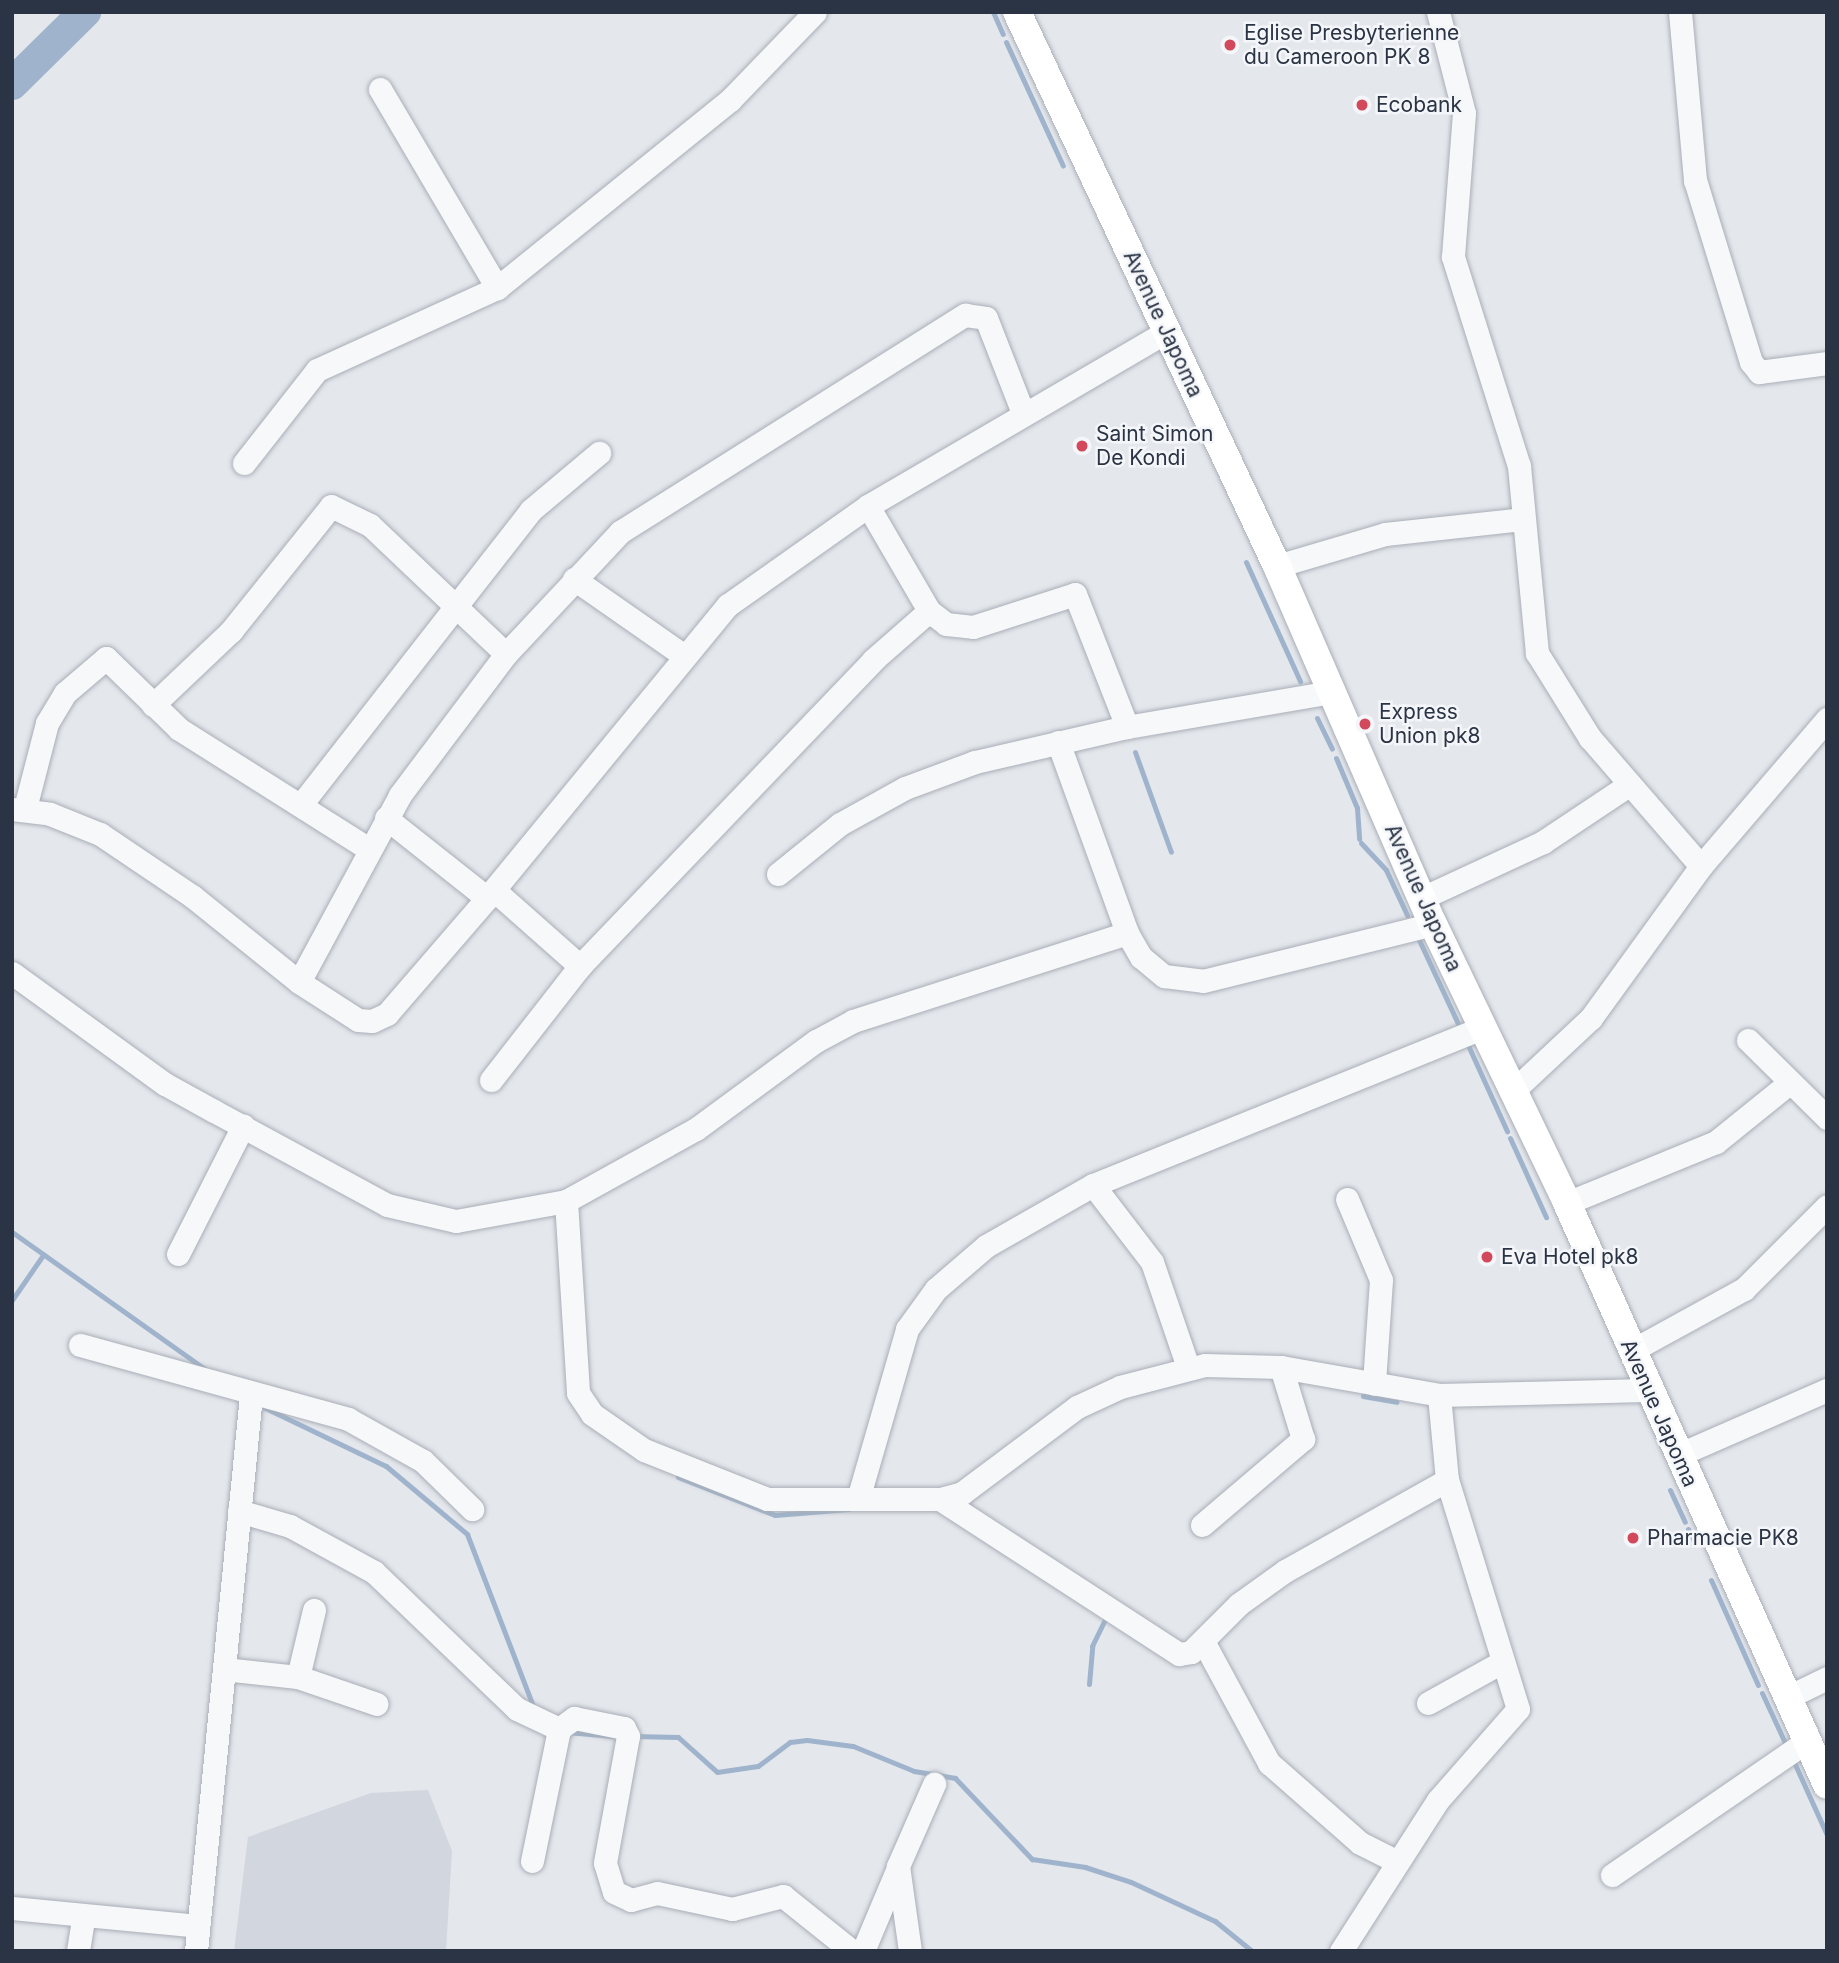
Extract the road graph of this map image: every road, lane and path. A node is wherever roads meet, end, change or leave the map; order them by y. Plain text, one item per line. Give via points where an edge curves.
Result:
1 (815, 12) edge
2 (1017, 12) edge
3 (1438, 12) edge
4 (1680, 12) edge
5 (380, 89) dead end
6 (497, 288) junction
7 (1166, 332) junction
8 (1827, 363) edge
9 (1023, 413) junction
10 (599, 453) dead end
11 (244, 463) dead end
12 (868, 506) junction
13 (1522, 519) junction
14 (1277, 566) junction
15 (574, 579) junction
16 (456, 604) junction
17 (929, 611) junction
18 (506, 654) junction
19 (683, 655) junction
20 (1331, 692) junction
21 (153, 705) junction
22 (1827, 719) edge
23 (1127, 727) junction
24 (1058, 742) junction
25 (1627, 786) junction
26 (303, 802) junction
27 (19, 808) edge
28 (386, 818) junction
29 (367, 848) junction
30 (1701, 866) junction
31 (778, 874) dead end
32 (491, 894) junction
33 (1422, 898) junction
34 (1433, 924) junction
35 (1127, 933) junction
36 (580, 966) junction
37 (12, 973) edge
38 (299, 982) junction
39 (1482, 1028) junction
40 (1748, 1040) dead end
41 (491, 1080) dead end
42 (1788, 1084) junction
43 (1514, 1090) junction
44 (1827, 1118) edge
45 (243, 1126) junction
46 (1093, 1185) junction
47 (1347, 1199) dead end
48 (566, 1201) junction
49 (1567, 1203) junction
50 (1827, 1206) edge
51 (178, 1254) dead end
52 (80, 1345) dead end
53 (1631, 1351) junction
54 (1188, 1367) junction
55 (1281, 1367) junction
56 (1374, 1384) junction
57 (1648, 1390) junction
58 (1827, 1390) edge
59 (251, 1395) junction
60 (1438, 1395) junction
61 (1678, 1455) junction
62 (1447, 1480) junction
63 (858, 1499) junction
64 (940, 1499) junction
65 (472, 1509) dead end
66 (239, 1511) junction
67 (1202, 1525) dead end
68 (314, 1610) dead end
69 (1203, 1641) junction
70 (1502, 1662) junction
71 (224, 1669) junction
72 (298, 1677) junction
73 (1827, 1678) edge
74 (1788, 1697) junction
75 (1428, 1703) dead end
76 (377, 1704) dead end
77 (559, 1729) junction
78 (1807, 1741) junction
79 (934, 1784) dead end
80 (1827, 1785) edge
81 (903, 1845) junction
82 (532, 1861) dead end
83 (1396, 1861) junction
84 (1612, 1875) dead end
85 (12, 1908) edge
86 (84, 1915) junction
87 (198, 1926) junction
88 (78, 1951) edge
89 (196, 1951) edge
90 (852, 1951) edge
91 (863, 1951) edge
92 (910, 1951) edge
93 (1341, 1951) edge

1 - 6 street via 739,92
2 - 7 main road, Avenue Japoma
3 - 13 street via 1464,113 1453,257 1519,466
4 - 8 street via 1695,180 1751,362 1759,372
5 - 6 street
6 - 11 street via 317,370
7 - 9 street
7 - 14 main road, Avenue Japoma
9 - 12 street
9 - 15 street via 986,318 965,315 633,522
10 - 16 street via 547,493
12 - 17 street
12 - 19 street via 753,585
13 - 14 street via 1385,534
13 - 25 street via 1539,659
14 - 20 main road, Avenue Japoma
15 - 18 street
15 - 19 street
16 - 18 street
16 - 21 street via 370,524 331,506 231,631
16 - 26 street
17 - 23 street via 946,624 973,627 1074,594
17 - 36 street via 873,660
18 - 28 street
19 - 32 street
20 - 23 street
20 - 33 main road, Avenue Japoma
21 - 26 street via 195,740
21 - 27 street via 111,660 97,660 47,723
22 - 30 street
23 - 24 street
24 - 31 street via 975,762 905,788 841,824
24 - 35 street
25 - 30 street
25 - 33 street via 1544,842
26 - 29 street
27 - 38 street via 100,834 192,896
28 - 29 street
28 - 32 street
29 - 38 street
30 - 43 street via 1591,1018
32 - 36 street
32 - 38 street via 387,1014 358,1020
33 - 34 main road, Avenue Japoma
34 - 35 street via 1181,982 1141,957
34 - 39 main road, Avenue Japoma
35 - 48 street via 853,1021 816,1041 696,1129
36 - 41 street
37 - 45 street via 165,1084
39 - 43 main road, Avenue Japoma
39 - 46 street
40 - 42 street
42 - 44 street
42 - 49 street via 1716,1142
43 - 49 main road, Avenue Japoma
45 - 48 street via 387,1205 431,1219 483,1219
45 - 51 street
46 - 54 street via 1152,1262
46 - 63 street via 986,1246 936,1289 907,1329
47 - 56 street via 1381,1280
48 - 63 street via 572,1366 578,1393 592,1414 644,1450 741,1491 793,1503
49 - 53 main road, Avenue Japoma
50 - 53 street via 1744,1289
52 - 59 street
53 - 57 main road, Avenue Japoma
54 - 55 street
54 - 64 street via 1077,1407 978,1485
55 - 56 street
55 - 67 street via 1303,1431 1300,1446
56 - 60 street
57 - 60 street
57 - 61 main road, Avenue Japoma
58 - 61 street
59 - 65 street via 348,1419 423,1461
59 - 66 street
60 - 62 street
61 - 74 main road, Avenue Japoma
62 - 69 street via 1285,1571 1238,1604
62 - 70 street
63 - 64 street
64 - 69 street via 1105,1610 1141,1625 1171,1651 1191,1652
66 - 71 street
66 - 77 street via 290,1526 374,1572 526,1717
68 - 72 street
69 - 83 street via 1269,1763 1360,1843
70 - 75 street
70 - 83 street via 1516,1713 1468,1762
71 - 72 street
71 - 87 street
72 - 76 street
73 - 74 street
74 - 78 main road, Avenue Japoma
77 - 82 street
77 - 90 street via 574,1718 627,1731 605,1863 614,1892 631,1900 657,1893 732,1909 783,1896
78 - 80 main road, Avenue Japoma
78 - 84 street
79 - 81 street
81 - 91 street
81 - 92 street via 898,1884
83 - 93 street
85 - 86 street
86 - 87 street
86 - 88 street
87 - 89 street

